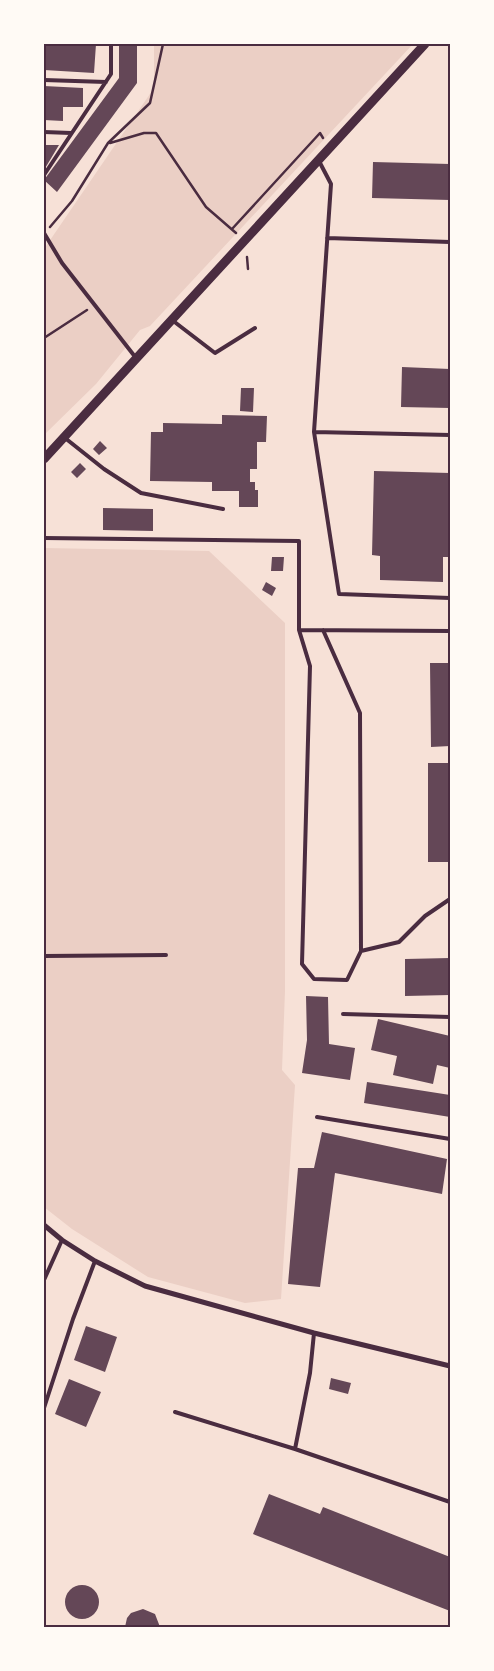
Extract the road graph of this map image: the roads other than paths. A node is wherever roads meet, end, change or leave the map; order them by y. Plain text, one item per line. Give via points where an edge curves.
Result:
1 (112, 44) edge
2 (424, 44) edge
3 (44, 80) edge
4 (106, 82) junction
5 (44, 132) edge
6 (71, 133) junction
7 (317, 159) junction
8 (44, 175) edge
9 (44, 234) edge
10 (327, 238) junction
11 (450, 242) edge
12 (172, 320) junction
13 (255, 328) dead end
14 (137, 359) junction
15 (314, 432) junction
16 (450, 435) edge
17 (64, 437) junction
18 (44, 459) edge
19 (224, 509) dead end
20 (44, 538) edge
21 (450, 598) edge
22 (299, 630) junction
23 (323, 630) junction
24 (450, 631) edge
25 (450, 899) edge
26 (361, 951) junction
27 (166, 955) dead end
28 (44, 956) edge
29 (343, 1014) dead end
30 (450, 1017) edge
31 (317, 1116) dead end
32 (450, 1139) edge
33 (44, 1225) edge
34 (62, 1240) junction
35 (95, 1261) junction
36 (44, 1280) edge
37 (314, 1333) junction
38 (450, 1366) edge
39 (44, 1408) edge
40 (175, 1412) dead end
41 (295, 1450) junction
42 (450, 1502) edge

1 - 4 lane via 111,74
2 - 7 street
3 - 4 lane
4 - 6 lane
5 - 6 lane
6 - 8 lane
7 - 10 lane via 331,184
7 - 12 street
9 - 14 lane via 62,263
10 - 11 lane
10 - 15 lane
12 - 13 lane via 215,353
12 - 14 street
14 - 17 street
15 - 16 lane
15 - 21 lane via 339,594
17 - 18 street
17 - 19 lane via 104,469 141,492
20 - 22 lane via 299,542
22 - 23 lane
22 - 26 lane via 310,666 302,964 314,979 347,980
23 - 24 lane
23 - 26 lane via 360,713
25 - 26 lane via 399,942
27 - 28 lane
29 - 30 lane
31 - 32 lane
33 - 34 street
34 - 35 street
34 - 36 lane
35 - 37 street via 145,1286
35 - 39 lane
37 - 38 street
37 - 41 lane
40 - 41 lane
41 - 42 lane

